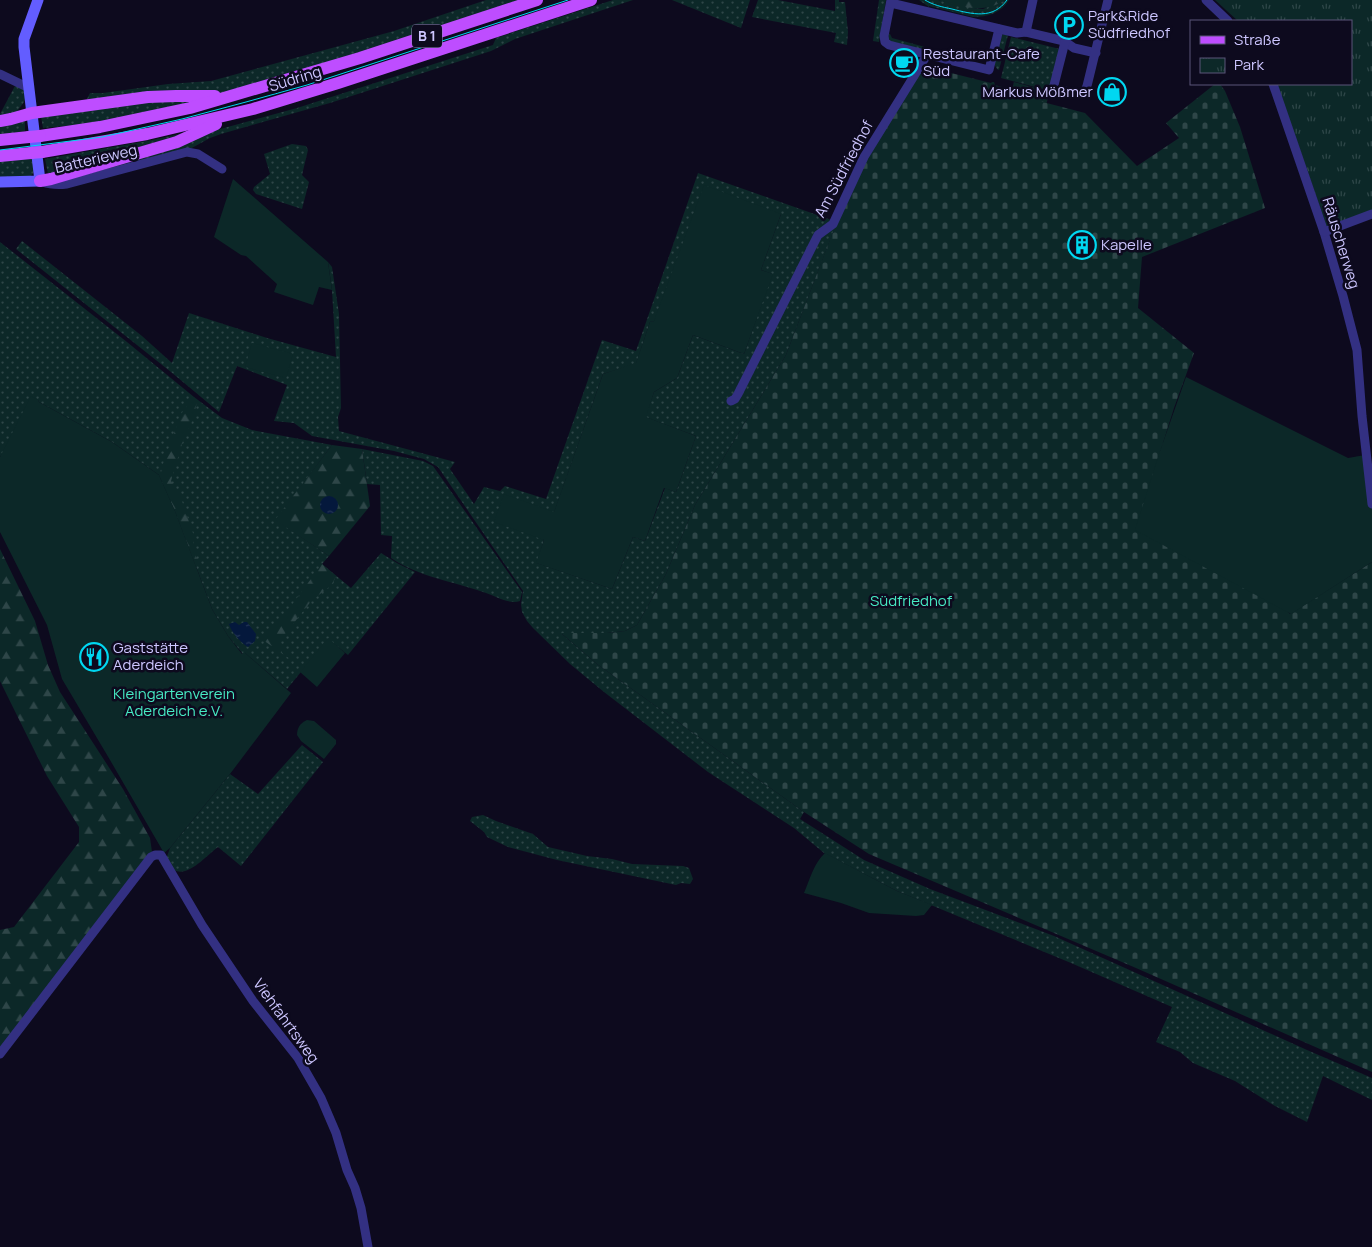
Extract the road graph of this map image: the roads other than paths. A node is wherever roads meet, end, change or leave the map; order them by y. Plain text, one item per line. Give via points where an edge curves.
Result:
1 (38, 0) edge
2 (537, 0) edge
3 (591, 0) edge
4 (914, 0) edge
5 (1033, 0) edge
6 (1108, 0) edge
7 (1206, 0) edge
8 (891, 1) edge
9 (928, 12) junction
10 (1227, 20) edge
11 (999, 29) junction
12 (1026, 32) junction
13 (1065, 42) junction
14 (1096, 53) junction
15 (926, 55) junction
16 (0, 74) edge
17 (1273, 85) edge
18 (29, 88) junction
19 (232, 96) junction
20 (253, 109) junction
21 (32, 113) junction
22 (0, 121) edge
23 (0, 140) edge
24 (0, 156) edge
25 (222, 169) dead end
26 (40, 181) junction
27 (0, 182) edge
28 (1372, 214) edge
29 (1324, 232) junction
30 (732, 401) dead end
31 (1372, 504) edge
32 (0, 1054) edge
33 (368, 1247) edge

1 - 18 street via 24,39
2 - 19 main road, Südring / B 1
3 - 20 main road, Südring / B 1
4 - 9 street
5 - 12 street
6 - 14 street
7 - 10 street
8 - 9 street
8 - 15 street via 885,42
9 - 11 street
11 - 12 street
11 - 15 street via 989,70
12 - 13 street
13 - 14 street via 1074,48
13 - 14 street via 1054,89 1084,93
15 - 30 street, Am Südfriedhof via 864,157 833,224 818,235
16 - 18 street
17 - 29 street, Räuscherweg
18 - 21 street
19 - 21 main road via 148,97
19 - 23 main road, Südring / B 1 via 144,119
20 - 24 main road, Südring / B 1 via 147,134
20 - 26 main road via 177,142
21 - 22 main road
21 - 26 street
25 - 26 street, Batterieweg via 198,154 187,152 68,184
26 - 27 street, Batterieweg
28 - 29 street
29 - 31 street, Räuscherweg via 1357,350
32 - 33 street, Viehfahrtsweg via 151,857 160,855 202,925 253,1001 293,1051 320,1098 355,1188

